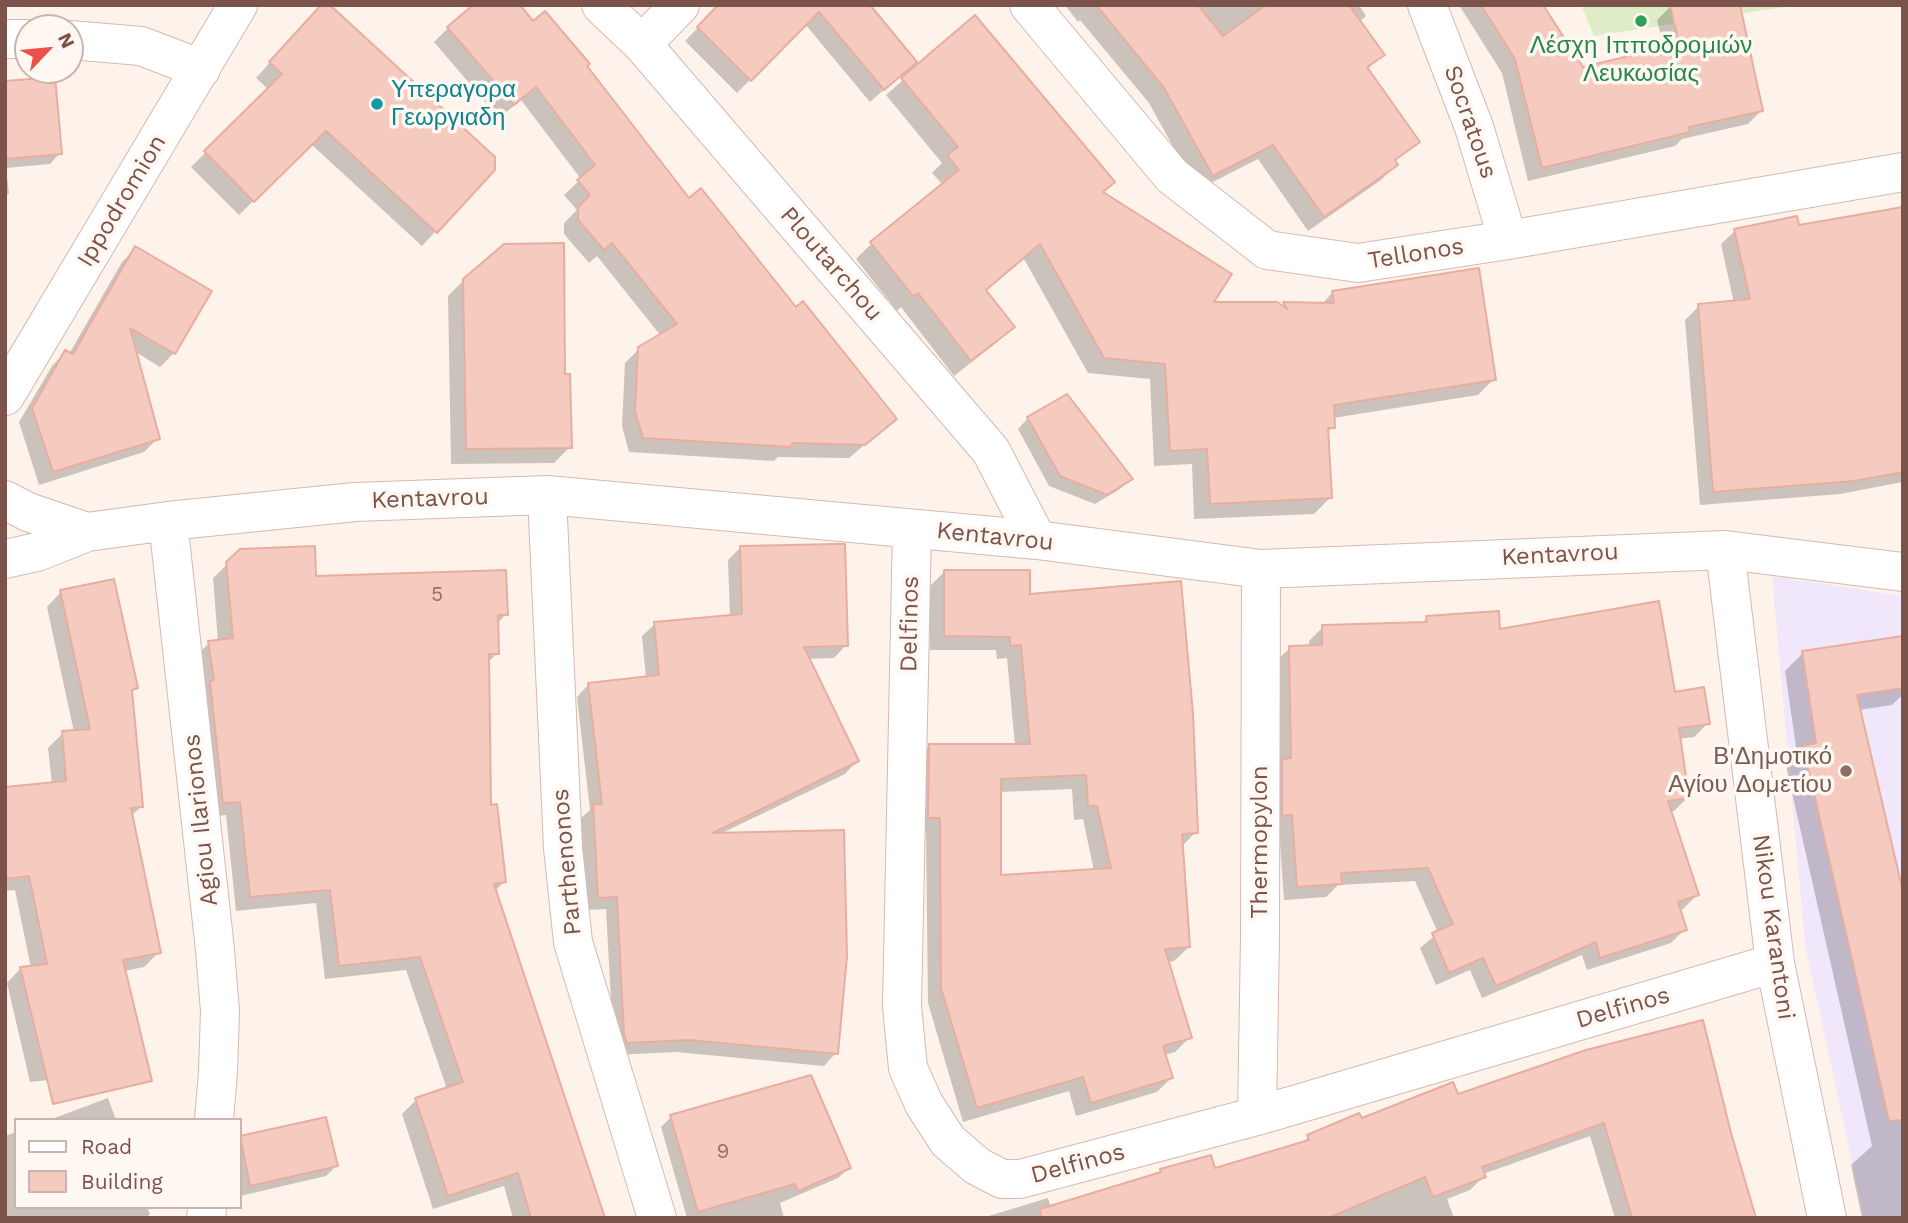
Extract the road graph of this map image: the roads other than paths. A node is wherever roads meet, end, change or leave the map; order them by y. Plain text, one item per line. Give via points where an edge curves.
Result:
1 (238, 5) edge
2 (601, 5) edge
3 (680, 5) edge
4 (1029, 5) edge
5 (1427, 5) edge
6 (84, 41) edge
7 (642, 44) junction
8 (201, 69) junction
9 (1903, 172) edge
10 (1508, 240) junction
11 (5, 396) edge
12 (547, 495) junction
13 (5, 500) edge
14 (168, 521) junction
15 (912, 529) junction
16 (87, 532) junction
17 (1037, 540) junction
18 (1725, 550) junction
19 (5, 559) edge
20 (1261, 569) junction
21 (1903, 572) edge
22 (1775, 963) junction
23 (1257, 1115) junction
24 (214, 1118) edge
25 (657, 1218) edge
26 (1826, 1218) edge

1 - 8 street, Ippodromion
2 - 7 street, Ploutarchou
3 - 7 street
4 - 10 street, Tellonos via 1172,177 1267,250 1358,263
5 - 10 street, Socratous via 1474,127
6 - 8 street via 141,46
7 - 17 street, Ploutarchou via 991,451
8 - 11 street, Ippodromion
9 - 10 street, Tellonos
12 - 14 street, Kentavrou via 355,502
12 - 15 street, Kentavrou
12 - 25 street, Parthenonos via 563,848 573,942
13 - 16 street, Kentavrou
14 - 16 street, Kentavrou
14 - 24 street, Agiou Ilarionos via 220,1011
15 - 17 street, Kentavrou
15 - 23 street, Delfinos via 902,1006 908,1068 924,1104 948,1141 977,1166 1002,1179 1020,1179
16 - 19 street, Kentavrou
17 - 20 street, Kentavrou
18 - 20 street, Kentavrou
18 - 21 street, Kentavrou
18 - 22 street, Nikou Karantoni
20 - 23 street, Thermopylon
22 - 23 street, Delfinos
22 - 26 street, Nikou Karantoni

